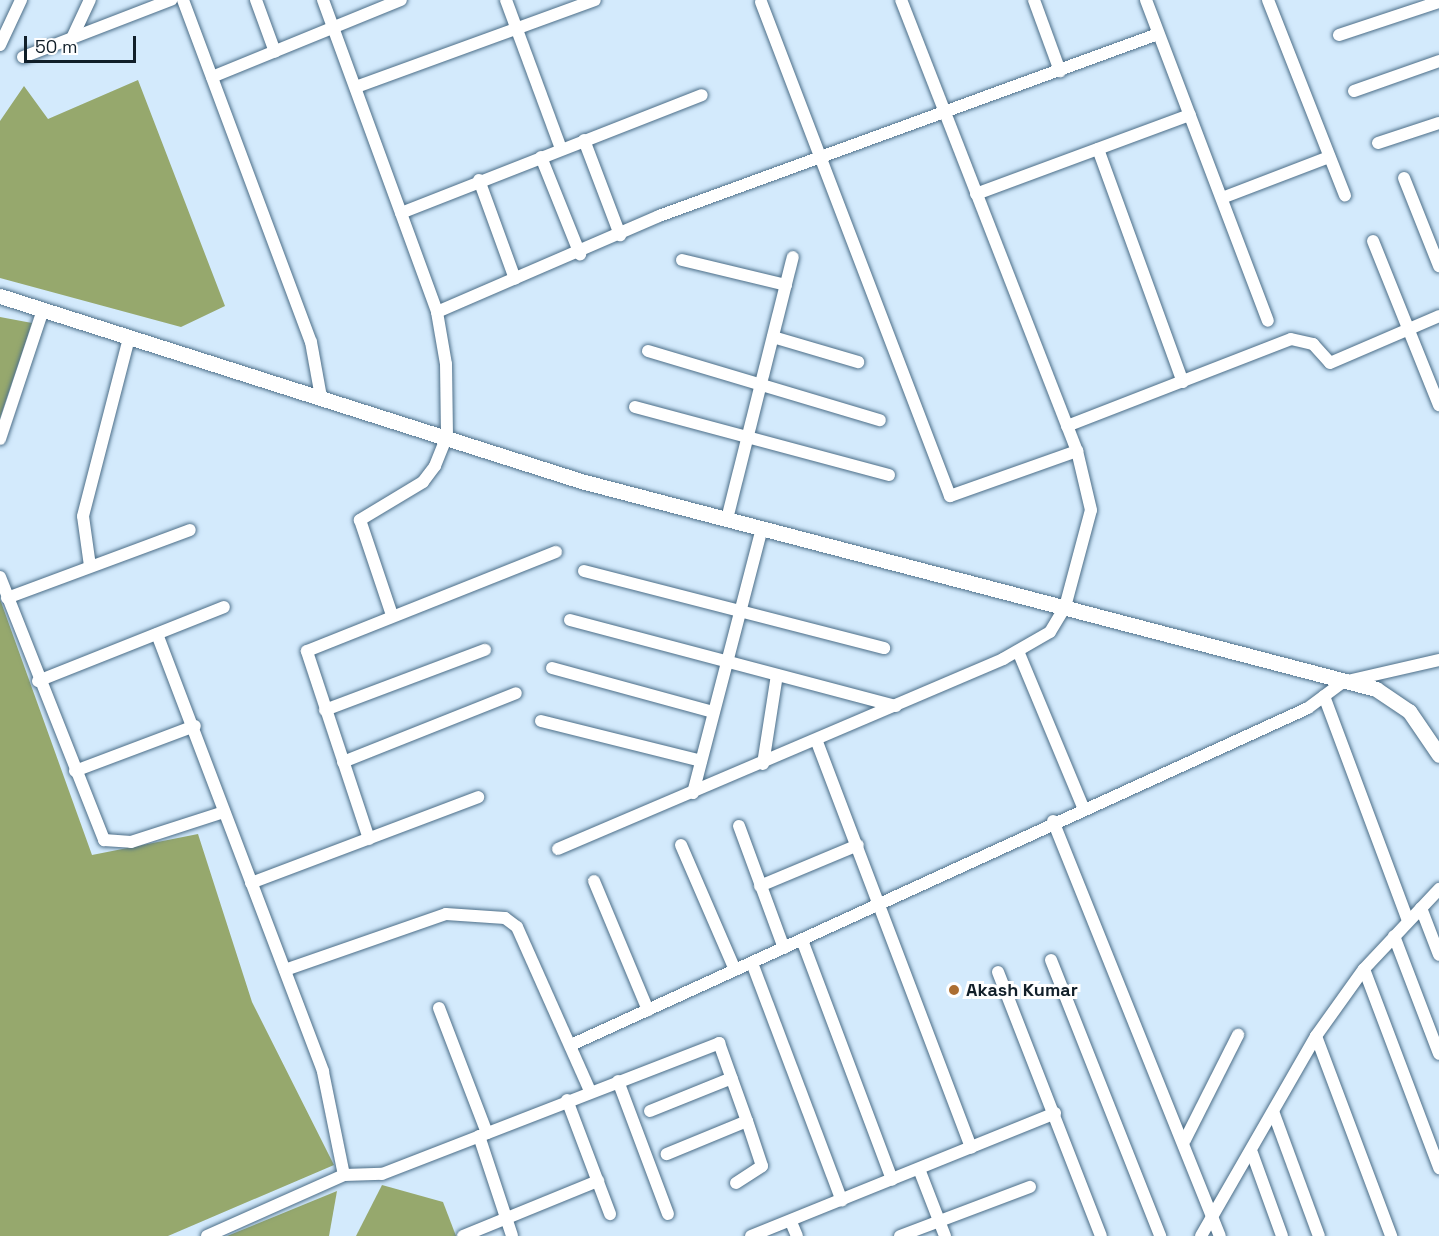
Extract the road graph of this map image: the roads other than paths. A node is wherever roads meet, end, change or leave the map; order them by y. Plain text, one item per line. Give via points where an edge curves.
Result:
1 (21, 0) edge
2 (90, 0) edge
3 (171, 0) edge
4 (183, 0) edge
5 (256, 0) edge
6 (322, 0) edge
7 (401, 0) edge
8 (506, 0) edge
9 (595, 0) edge
10 (901, 0) edge
11 (1034, 0) edge
12 (1146, 0) edge
13 (1268, 0) edge
14 (761, 2) dead end
15 (1439, 2) edge
16 (376, 5) edge
17 (333, 27) junction
18 (517, 28) junction
19 (1158, 34) junction
20 (1339, 35) dead end
21 (73, 36) junction
22 (0, 45) edge
23 (275, 52) junction
24 (23, 57) dead end
25 (1439, 61) edge
26 (1060, 71) junction
27 (212, 78) junction
28 (356, 87) junction
29 (1354, 91) dead end
30 (702, 95) dead end
31 (945, 114) junction
32 (1190, 115) junction
33 (1439, 123) edge
34 (584, 140) junction
35 (1378, 143) dead end
36 (561, 149) junction
37 (1098, 149) junction
38 (541, 156) junction
39 (1329, 157) junction
40 (821, 160) junction
41 (1404, 178) dead end
42 (479, 180) junction
43 (976, 194) junction
44 (1345, 195) dead end
45 (1222, 198) junction
46 (400, 213) junction
47 (620, 235) junction
48 (1373, 241) dead end
49 (580, 254) junction
50 (793, 257) dead end
51 (682, 260) dead end
52 (1439, 266) edge
53 (515, 279) junction
54 (786, 285) junction
55 (0, 296) edge
56 (43, 310) junction
57 (437, 312) junction
58 (1439, 316) edge
59 (1268, 321) dead end
60 (1409, 327) junction
61 (772, 337) junction
62 (129, 339) junction
63 (648, 351) dead end
64 (858, 362) dead end
65 (1183, 382) junction
66 (760, 387) junction
67 (321, 397) junction
68 (1439, 405) edge
69 (635, 407) dead end
70 (880, 420) dead end
71 (1067, 426) junction
72 (447, 436) junction
73 (748, 436) junction
74 (0, 439) edge
75 (1077, 451) junction
76 (889, 476) dead end
77 (727, 519) junction
78 (762, 528) junction
79 (190, 530) dead end
80 (556, 552) dead end
81 (90, 566) junction
82 (584, 571) dead end
83 (0, 577) edge
84 (7, 598) junction
85 (1065, 607) junction
86 (224, 608) dead end
87 (740, 613) junction
88 (392, 615) junction
89 (570, 620) dead end
90 (157, 634) junction
91 (884, 648) dead end
92 (485, 650) dead end
93 (1018, 651) junction
94 (1439, 660) edge
95 (727, 662) junction
96 (552, 668) dead end
97 (777, 675) junction
98 (38, 681) junction
99 (1343, 682) junction
100 (516, 693) dead end
101 (1324, 696) junction
102 (896, 706) junction
103 (325, 710) junction
104 (713, 712) junction
105 (541, 721) dead end
106 (195, 726) junction
107 (817, 742) junction
108 (1439, 755) edge
109 (701, 761) junction
110 (343, 762) junction
111 (763, 764) junction
112 (75, 771) junction
113 (693, 793) junction
114 (478, 797) dead end
115 (1083, 807) junction
116 (224, 812) junction
117 (1053, 821) junction
118 (739, 826) dead end
119 (369, 839) junction
120 (858, 845) junction
121 (681, 846) dead end
122 (558, 849) dead end
123 (594, 881) dead end
124 (251, 883) junction
125 (760, 886) junction
126 (1439, 889) edge
127 (879, 900) junction
128 (1421, 908) junction
129 (1408, 921) junction
130 (1394, 936) junction
131 (802, 940) junction
132 (784, 948) junction
133 (1439, 955) edge
134 (1051, 960) dead end
135 (752, 963) junction
136 (1364, 969) junction
137 (285, 970) junction
138 (735, 970) junction
139 (998, 972) dead end
140 (439, 1008) dead end
141 (648, 1010) junction
142 (1238, 1035) dead end
143 (1316, 1036) junction
144 (571, 1044) junction
145 (1439, 1054) edge
146 (732, 1078) junction
147 (618, 1081) junction
148 (590, 1091) junction
149 (567, 1100) junction
150 (650, 1111) dead end
151 (1055, 1113) junction
152 (1274, 1114) junction
153 (747, 1121) junction
154 (483, 1134) junction
155 (1185, 1140) junction
156 (971, 1148) junction
157 (1252, 1153) junction
158 (668, 1154) dead end
159 (1439, 1168) edge
160 (920, 1169) junction
161 (344, 1175) junction
162 (892, 1180) junction
163 (598, 1181) junction
164 (736, 1184) dead end
165 (1030, 1187) dead end
166 (842, 1201) junction
167 (610, 1214) dead end
168 (668, 1214) dead end
169 (1214, 1217) junction
170 (507, 1218) junction
171 (939, 1220) junction
172 (791, 1222) junction
173 (207, 1236) edge
174 (463, 1236) edge
175 (512, 1236) edge
176 (751, 1236) edge
177 (797, 1236) edge
178 (900, 1236) edge
179 (945, 1236) edge
180 (1101, 1236) edge
181 (1160, 1236) edge
182 (1201, 1236) edge
183 (1220, 1236) edge
184 (1282, 1236) edge
185 (1319, 1236) edge
186 (1391, 1236) edge

1 - 22 street
2 - 21 street
3 - 21 street
4 - 27 street
5 - 23 street
6 - 17 street
7 - 16 street
8 - 18 street
9 - 18 street
10 - 31 street
11 - 26 street
12 - 19 street
13 - 39 street
14 - 40 street
15 - 20 street
16 - 17 street
17 - 23 street
17 - 28 street
18 - 28 street
18 - 36 street
19 - 26 street
19 - 32 street
21 - 24 street
23 - 27 street
25 - 29 street
26 - 31 street
27 - 67 street via 311,342
28 - 46 street
30 - 34 street
31 - 40 street
31 - 43 street
32 - 37 street
32 - 45 street
33 - 35 street
34 - 36 street
34 - 47 street
36 - 38 street
37 - 43 street
37 - 65 street
38 - 42 street
38 - 49 street
39 - 44 street
39 - 45 street
40 - 47 street via 659,216
40 - 75 street via 950,496
41 - 52 street
42 - 46 street
42 - 53 street
43 - 71 street
45 - 59 street
46 - 57 street
47 - 49 street
48 - 60 street
49 - 53 street
50 - 54 street
51 - 54 street
53 - 57 street
54 - 61 street
55 - 56 street
56 - 62 street
56 - 74 street
57 - 72 street via 446,364
58 - 60 street
60 - 65 street via 1330,363 1303,338
60 - 68 street
61 - 64 street
61 - 66 street
62 - 67 street
62 - 81 street via 83,516
63 - 66 street
65 - 71 street
66 - 70 street
66 - 73 street
67 - 72 street
69 - 73 street
71 - 75 street
72 - 77 street via 581,481
72 - 88 street via 423,483 360,520
73 - 76 street
73 - 77 street
75 - 85 street via 1091,510
77 - 78 street
78 - 85 street
78 - 87 street
79 - 81 street
80 - 88 street
81 - 84 street
82 - 87 street
83 - 84 street
84 - 98 street
85 - 93 street via 1050,632
85 - 99 street
86 - 90 street
87 - 91 street
87 - 95 street
88 - 103 street via 307,651
89 - 95 street
90 - 98 street
90 - 106 street
92 - 103 street
93 - 102 street
93 - 115 street
94 - 99 street
95 - 97 street
95 - 104 street
96 - 104 street
97 - 102 street
97 - 111 street
98 - 112 street
99 - 101 street
99 - 108 street via 1391,695 1409,711
100 - 110 street
101 - 115 street
101 - 129 street
102 - 107 street
103 - 110 street
104 - 109 street
105 - 109 street
106 - 112 street
106 - 116 street
107 - 111 street
107 - 120 street
109 - 113 street
110 - 119 street
111 - 113 street
112 - 116 street via 92,819 110,844
113 - 122 street
114 - 119 street
115 - 117 street
116 - 124 street
117 - 127 street
117 - 155 street
118 - 125 street
119 - 124 street
120 - 125 street
120 - 127 street
121 - 138 street
123 - 141 street
124 - 137 street
125 - 132 street
126 - 128 street
127 - 131 street
127 - 156 street
128 - 129 street
128 - 133 street
129 - 130 street
130 - 136 street
130 - 145 street
131 - 132 street
131 - 162 street
132 - 135 street
134 - 181 street
135 - 138 street
135 - 166 street
136 - 143 street
136 - 159 street
137 - 144 street via 446,914 473,918 496,915 517,927
137 - 161 street via 323,1072
138 - 141 street
139 - 151 street
140 - 154 street
141 - 144 street
142 - 155 street
143 - 152 street
143 - 186 street
144 - 148 street
146 - 147 street via 716,1042
146 - 150 street
146 - 153 street
147 - 148 street
147 - 168 street
148 - 149 street
149 - 154 street
149 - 163 street
151 - 156 street
151 - 180 street
152 - 157 street
152 - 185 street
153 - 158 street
153 - 164 street via 762,1166
154 - 161 street via 382,1174
154 - 170 street
155 - 169 street
156 - 160 street
157 - 169 street
157 - 184 street
160 - 162 street
160 - 171 street
161 - 173 street
162 - 166 street
163 - 167 street
163 - 170 street
165 - 171 street
166 - 172 street
169 - 182 street
169 - 183 street
170 - 174 street
170 - 175 street
171 - 178 street
171 - 179 street
172 - 176 street
172 - 177 street

